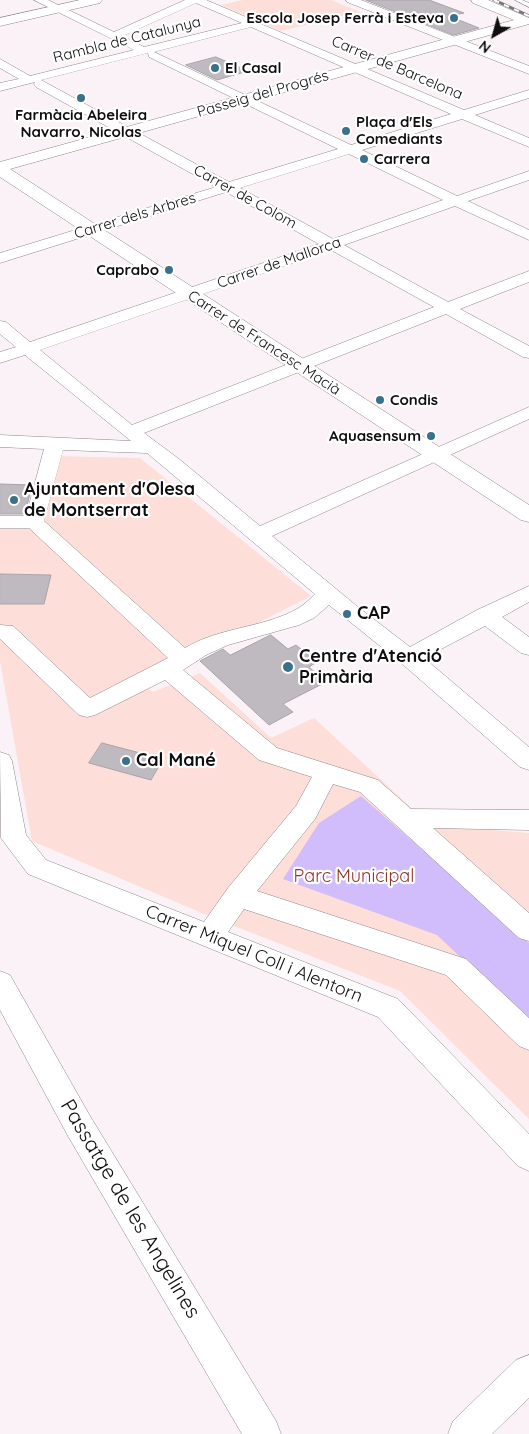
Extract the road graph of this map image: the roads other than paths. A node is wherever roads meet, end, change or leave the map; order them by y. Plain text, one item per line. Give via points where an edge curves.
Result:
1 (38, 0) edge
2 (96, 0) edge
3 (195, 0) edge
4 (351, 0) edge
5 (477, 0) edge
6 (518, 0) edge
7 (529, 5) edge
8 (56, 9) junction
9 (0, 22) edge
10 (528, 22) edge
11 (256, 23) junction
12 (113, 36) junction
13 (456, 40) junction
14 (138, 48) dead end
15 (153, 55) dead end
16 (0, 63) edge
17 (356, 68) junction
18 (529, 70) edge
19 (25, 76) dead end
20 (40, 84) dead end
21 (0, 87) edge
22 (529, 94) edge
23 (246, 98) junction
24 (463, 114) junction
25 (128, 131) junction
26 (529, 143) edge
27 (350, 149) junction
28 (0, 168) edge
29 (529, 175) edge
30 (228, 187) junction
31 (456, 201) junction
32 (91, 229) junction
33 (529, 236) edge
34 (332, 245) junction
35 (0, 258) edge
36 (529, 276) edge
37 (191, 294) junction
38 (445, 308) junction
39 (0, 326) edge
40 (29, 348) junction
41 (529, 353) edge
42 (0, 358) edge
43 (299, 365) junction
44 (529, 412) edge
45 (130, 432) junction
46 (0, 441) edge
47 (56, 444) junction
48 (152, 448) junction
49 (435, 454) junction
50 (529, 515) edge
51 (0, 522) edge
52 (34, 522) junction
53 (257, 535) junction
54 (529, 593) edge
55 (328, 594) junction
56 (485, 616) junction
57 (0, 632) edge
58 (529, 648) edge
59 (408, 656) junction
60 (175, 664) junction
61 (0, 761) edge
62 (529, 761) edge
63 (326, 773) junction
64 (404, 818) junction
65 (529, 820) edge
66 (238, 896) junction
67 (529, 930) edge
68 (209, 936) junction
69 (0, 983) edge
70 (529, 1037) edge
71 (529, 1156) edge
72 (529, 1373) edge
73 (252, 1430) edge
74 (466, 1434) edge

1 - 8 street
2 - 8 street
3 - 11 street, Carrer de Barcelona
3 - 12 street
4 - 13 street
5 - 10 street
6 - 7 lane
8 - 9 street
8 - 12 street
10 - 13 street, Passeig del Progrés
11 - 17 street, Carrer de Barcelona
11 - 21 street, Rambla de Catalunya
12 - 14 street
13 - 17 street, Passeig del Progrés
13 - 18 street
15 - 23 street
16 - 19 street
17 - 23 street, Passeig del Progrés
17 - 24 street, Carrer de Barcelona
20 - 25 street, Carrer de Colom
22 - 24 street, Carrer dels Arbres
23 - 25 street, Passeig del Progrés
23 - 27 street
24 - 26 street, Carrer de Barcelona
24 - 27 street, Carrer dels Arbres
25 - 28 street, Passeig del Progrés
25 - 30 street, Carrer de Colom
27 - 30 street, Carrer dels Arbres
27 - 31 street
28 - 32 street, Carrer de Francesc Macià
29 - 31 street, Carrer de Mallorca
30 - 32 street, Carrer dels Arbres
30 - 34 street, Carrer de Colom
31 - 33 street
31 - 34 street, Carrer de Mallorca
32 - 35 street, Carrer dels Arbres
32 - 37 street, Carrer de Francesc Macià
34 - 37 street, Carrer de Mallorca
34 - 38 street, Carrer de Colom
36 - 38 street
37 - 40 street, Carrer de Mallorca
37 - 43 street, Carrer de Francesc Macià
38 - 41 street, Carrer de Colom
38 - 43 street
39 - 40 street
40 - 42 street, Carrer de Mallorca
40 - 45 street
43 - 45 street
43 - 49 street, Carrer de Francesc Macià
44 - 49 street
45 - 48 street
46 - 47 street
47 - 48 street
47 - 52 street
48 - 53 street
49 - 50 street, Carrer de Francesc Macià
49 - 53 street
51 - 52 street
52 - 60 street
53 - 55 street
54 - 56 street
55 - 59 street
55 - 60 street via 306,613 291,620 220,640
56 - 58 street
56 - 59 street
57 - 60 street via 6,631 87,709
59 - 62 street
60 - 63 street via 268,754
61 - 68 street, Carrer Miquel Coll i Alentorn via 14,838 37,867
63 - 64 street via 369,786
63 - 66 street via 306,812
64 - 65 street
64 - 67 street
66 - 68 street
66 - 70 street via 456,967
68 - 71 street, Carrer Miquel Coll i Alentorn via 388,1008
69 - 73 street, Passatge de les Angelines
72 - 74 street

